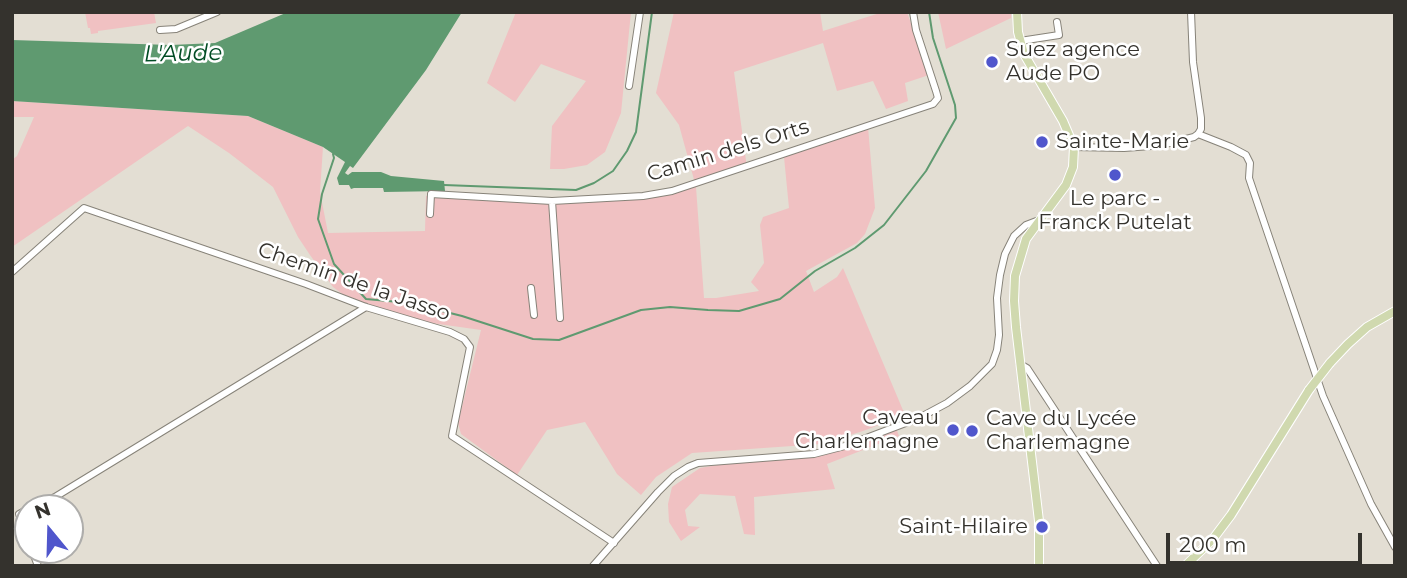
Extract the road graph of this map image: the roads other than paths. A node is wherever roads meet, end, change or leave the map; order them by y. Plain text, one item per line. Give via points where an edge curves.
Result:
1 (217, 12) edge
2 (640, 12) edge
3 (913, 12) edge
4 (1017, 12) edge
5 (1191, 12) edge
6 (1057, 22) dead end
7 (160, 30) dead end
8 (1020, 41) junction
9 (629, 86) dead end
10 (1198, 134) junction
11 (1074, 147) junction
12 (552, 201) junction
13 (430, 214) dead end
14 (1041, 219) junction
15 (12, 272) edge
16 (531, 288) dead end
17 (366, 307) junction
18 (1395, 311) edge
19 (534, 315) dead end
20 (561, 318) dead end
21 (1020, 364) junction
22 (60, 494) edge
23 (614, 543) junction
24 (1395, 547) edge
25 (593, 566) edge
26 (1039, 566) edge
27 (1157, 566) edge
28 (1185, 566) edge

1 - 7 street via 176,29
2 - 9 street
3 - 12 street, Camin dels Orts via 938,98 933,104 672,191
4 - 8 main road
5 - 10 street via 1201,118
6 - 8 street via 1059,35
8 - 11 main road
10 - 11 street via 1151,146
10 - 24 street via 1246,155 1250,163 1249,178 1322,396
11 - 14 main road via 1066,185
12 - 13 street, Camin dels Orts via 431,194
12 - 20 street
14 - 21 main road via 1026,239 1015,276
14 - 23 street via 1014,236 1005,254 997,298 997,350 992,363 970,386 919,418 845,446 814,454 688,467 658,492
15 - 17 street, Chemin de la Jasso via 84,208
16 - 19 street
17 - 22 street
17 - 23 street, Chemin de la Jasso via 464,339 470,346 452,436
18 - 28 main road, bridge via 1367,327 1329,363 1231,515
21 - 26 main road via 1039,522
21 - 27 street via 1027,368
23 - 25 street

